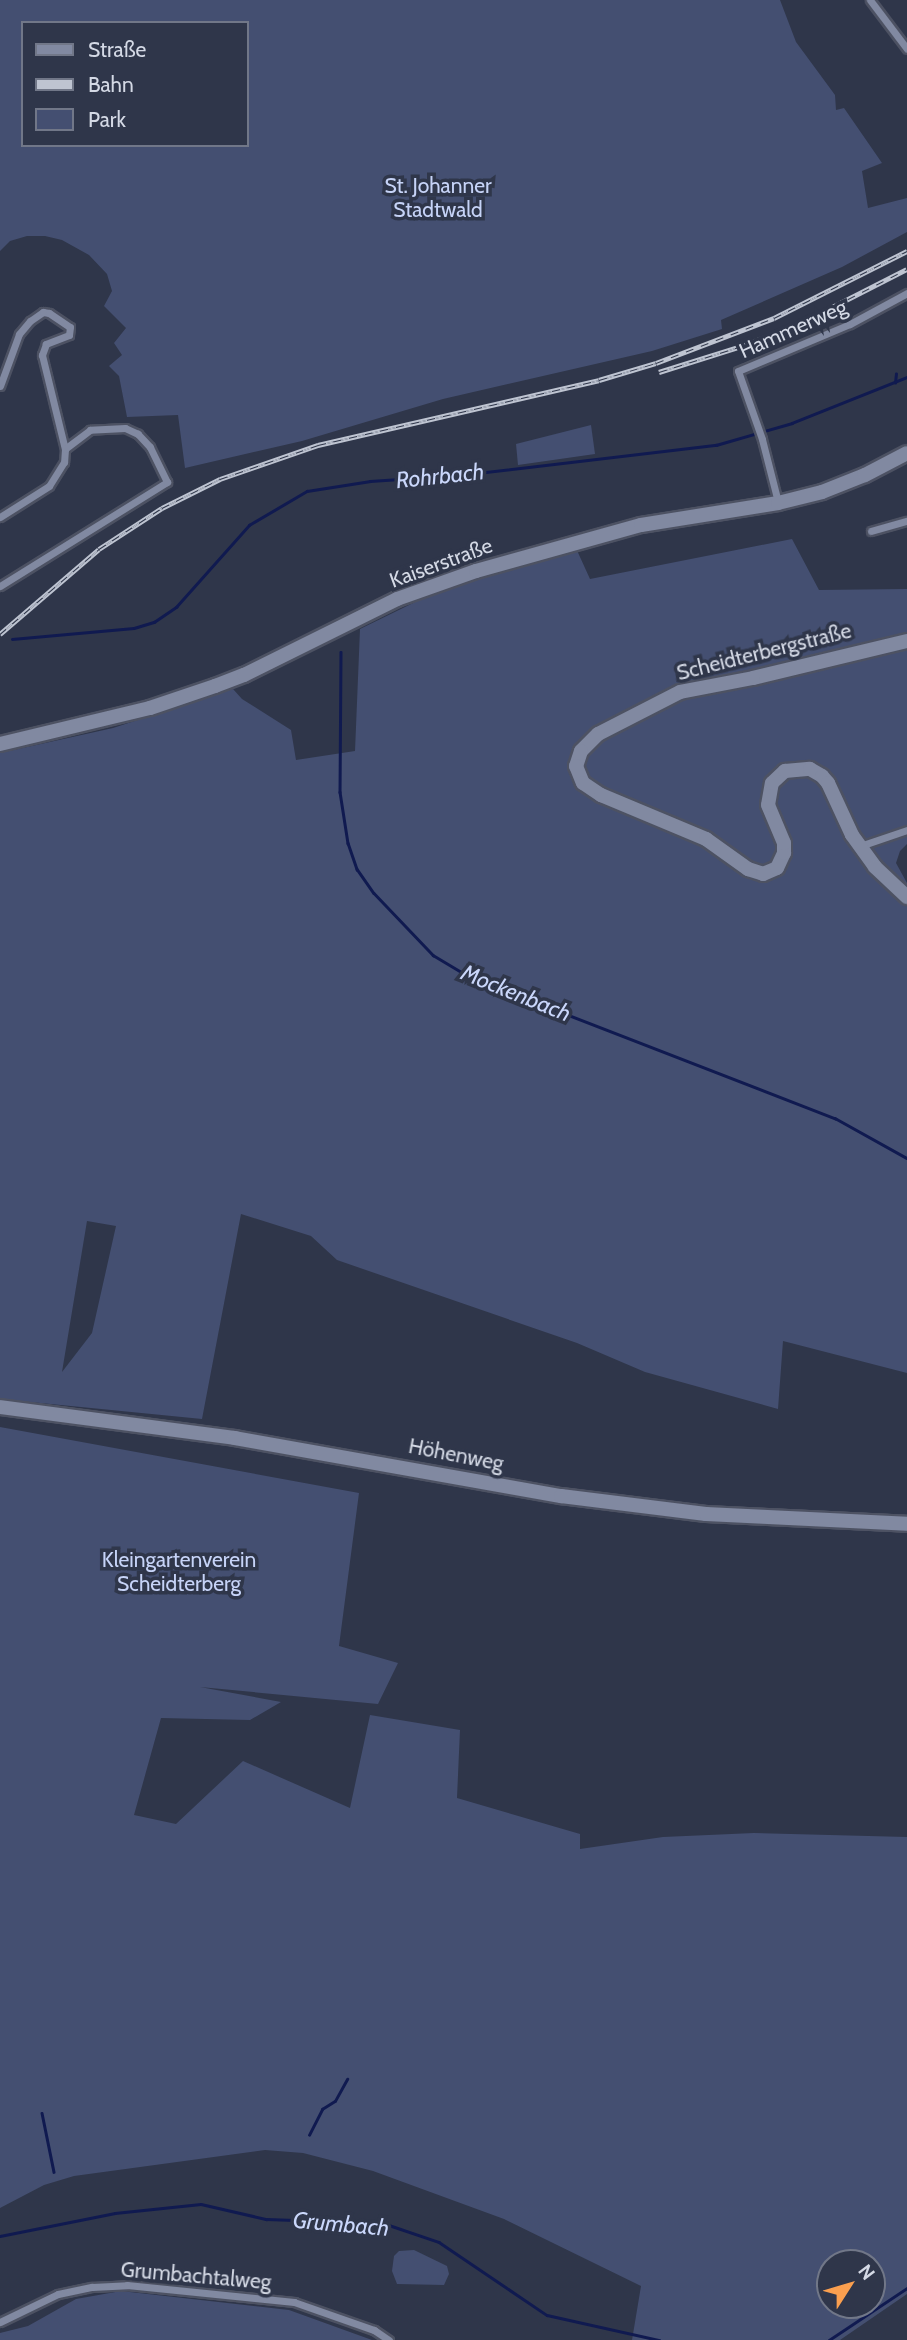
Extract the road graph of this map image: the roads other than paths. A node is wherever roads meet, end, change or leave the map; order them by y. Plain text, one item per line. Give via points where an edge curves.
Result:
1 (870, 0) edge
2 (907, 49) edge
3 (907, 293) edge
4 (0, 386) edge
5 (65, 449) junction
6 (907, 453) edge
7 (778, 503) junction
8 (0, 517) edge
9 (907, 521) edge
10 (871, 531) dead end
11 (0, 586) edge
12 (907, 640) edge
13 (0, 744) edge
14 (907, 830) edge
15 (860, 846) junction
16 (907, 897) edge
17 (0, 1407) edge
18 (907, 1524) edge
19 (0, 2322) edge
20 (389, 2340) edge

1 - 2 street
3 - 7 street, Hammerweg via 850,324 738,371
4 - 5 street via 19,334 30,321 43,312 50,313 69,327 69,335 46,344 42,355
5 - 8 street via 60,471 49,486
5 - 11 street via 90,430 125,428 150,447 167,482
6 - 7 street, Kaiserstraße via 837,487
7 - 13 street, Kaiserstraße via 640,525 476,571 397,599 230,681 150,708
9 - 10 street
12 - 15 street, Scheidterbergstraße via 680,692 598,734 577,758 578,774 589,788 706,839 748,869 763,874 772,872 785,853 768,797 778,776 801,767 822,776
14 - 15 street
15 - 16 street, Scheidterbergstraße
17 - 18 street, Höhenweg via 235,1437 585,1499 717,1515
19 - 20 street, Grumbachtalweg via 58,2294 127,2285 294,2302 374,2330

